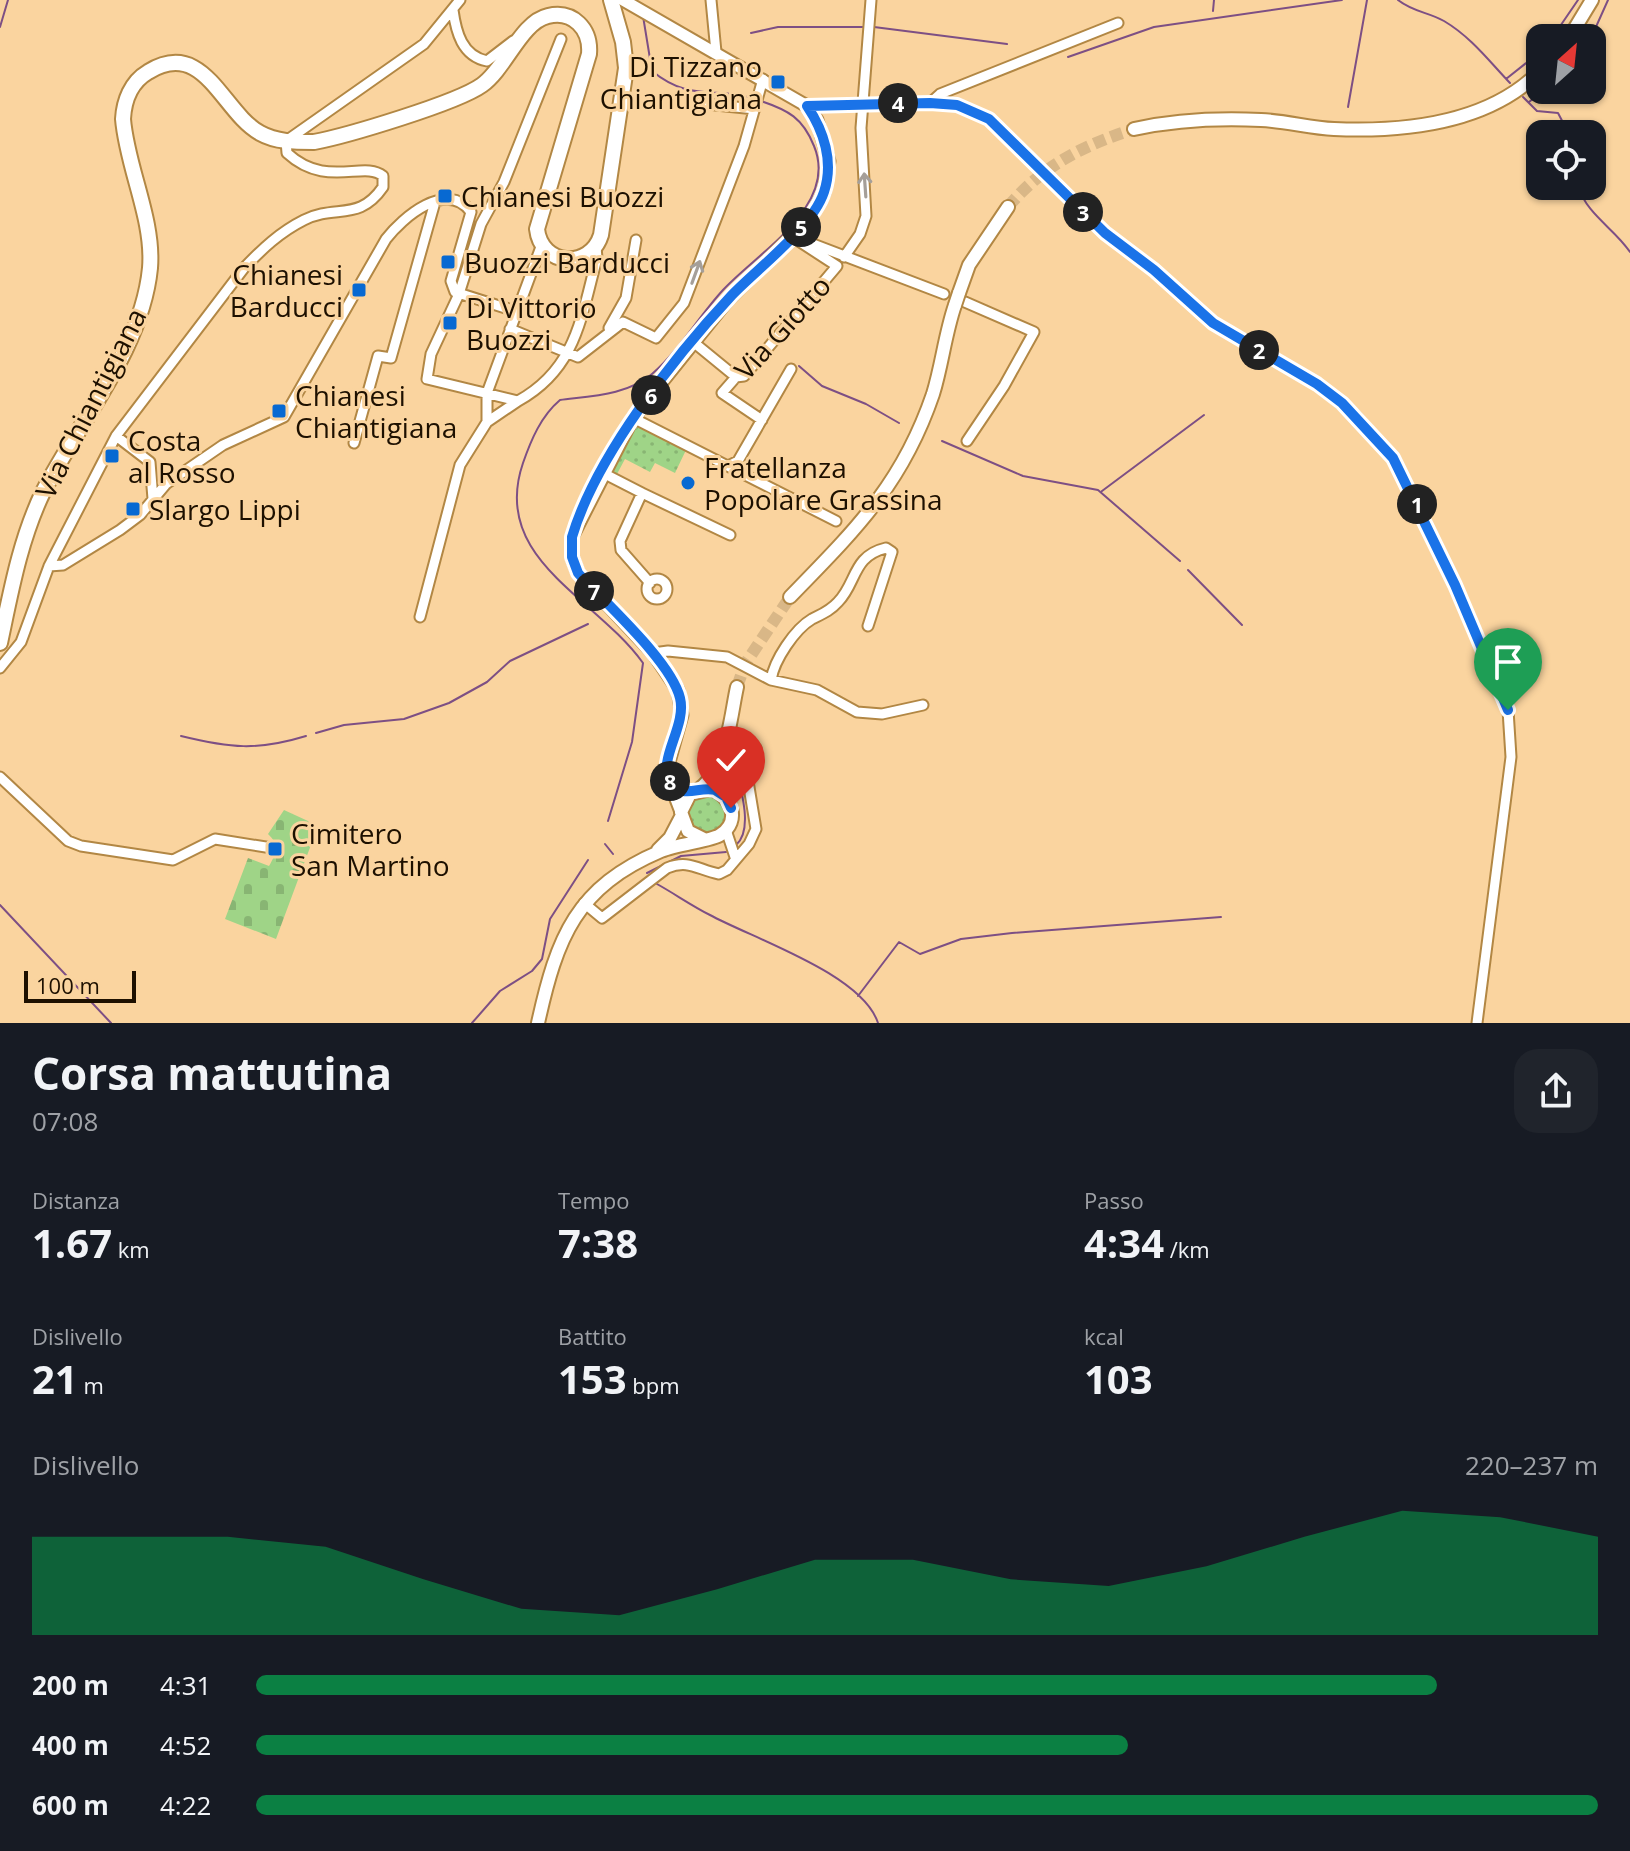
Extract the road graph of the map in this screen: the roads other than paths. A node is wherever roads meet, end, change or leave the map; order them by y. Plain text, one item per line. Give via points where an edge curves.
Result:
1 (460, 0) edge
2 (611, 0) edge
3 (711, 0) edge
4 (871, 0) edge
5 (1592, 0) edge
6 (628, 4) edge
7 (453, 10) junction
8 (1118, 23) dead end
9 (1577, 24) edge
10 (523, 35) junction
11 (561, 39) dead end
12 (716, 52) junction
13 (763, 79) junction
14 (1526, 82) edge
15 (696, 103) dead end
16 (865, 103) junction
17 (930, 103) junction
18 (807, 106) junction
19 (756, 108) junction
20 (1134, 129) tunnel mouth
21 (286, 141) junction
22 (435, 202) junction
23 (1008, 207) tunnel mouth
24 (795, 237) junction
25 (636, 240) dead end
26 (542, 244) junction
27 (596, 247) junction
28 (844, 257) junction
29 (459, 294) junction
30 (944, 294) dead end
31 (960, 300) junction
32 (515, 311) junction
33 (510, 329) junction
34 (602, 341) junction
35 (692, 341) junction
36 (568, 353) junction
37 (791, 369) dead end
38 (736, 377) junction
39 (487, 393) junction
40 (518, 401) junction
41 (633, 418) junction
42 (762, 420) junction
43 (487, 422) junction
44 (116, 436) junction
45 (967, 441) dead end
46 (354, 443) dead end
47 (735, 466) junction
48 (603, 473) junction
49 (642, 493) junction
50 (153, 499) junction
51 (836, 521) dead end
52 (730, 535) dead end
53 (49, 566) junction
54 (650, 583) dead end
55 (790, 597) tunnel mouth
56 (420, 617) dead end
57 (868, 626) dead end
58 (0, 643) edge
59 (653, 653) junction
60 (0, 668) edge
61 (771, 680) junction
62 (737, 687) tunnel mouth
63 (923, 705) dead end
64 (724, 747) junction
65 (756, 748) dead end
66 (0, 777) edge
67 (669, 779) junction
68 (697, 791) junction
69 (726, 797) junction
70 (681, 814) junction
71 (726, 830) junction
72 (709, 838) junction
73 (729, 846) junction
74 (272, 848) dead end
75 (648, 856) junction
76 (735, 857) junction
77 (584, 903) junction
78 (538, 1023) edge
79 (1477, 1023) edge

1 - 7 street
2 - 27 main road via 623,42 625,77
3 - 12 street
4 - 16 street
5 - 9 main road
6 - 12 street
7 - 10 street via 462,44 484,62
7 - 21 street via 424,44
8 - 17 street via 940,94
10 - 21 main road, Via Chiantigiana via 503,66 473,90 336,137
10 - 26 main road, Via Chiantigiana via 541,18 563,15 582,25 590,46 539,218
11 - 29 street via 504,182 481,224
12 - 13 street
13 - 18 street
13 - 19 street
14 - 20 main road via 1504,98 1441,122 1332,129 1263,120
15 - 19 street
16 - 17 street
16 - 18 street
28 -> 16 street via 866,216 861,128
17 - 79 street via 957,105 989,119 1105,233 1213,323 1331,395 1393,458 1455,585 1510,718 1511,757
18 - 24 street via 826,145 828,174 824,193
34 -> 19 street via 623,322 656,338 684,303
21 - 44 street via 287,153 308,168 326,174 380,173 383,187 367,205 305,220 268,243
21 - 58 main road, Via Chiantigiana via 252,128 194,67 156,68 132,88 124,130 148,237 147,286 131,331 35,509 17,561
22 - 29 street via 443,199 469,208 451,281
22 - 46 street via 391,358 378,356
22 - 50 street via 415,211 386,239 284,417 223,445
23 - 31 main road via 969,265
24 - 28 street
24 - 35 street
24 - 38 street, Via Giotto via 837,266 744,376
25 - 34 street via 626,298
26 - 27 main road via 555,257 570,260 587,256
26 - 32 street
27 - 36 street
28 - 30 street
29 - 32 street
29 - 39 street via 431,354 427,379
31 - 45 street via 1034,332
31 - 55 main road via 934,391 895,480
32 - 33 street
33 - 36 street
33 - 39 street
34 - 36 street via 578,357
35 - 38 street
35 - 41 street
36 - 40 street via 550,381
37 - 42 street
38 - 42 street, Via Giotto via 722,393
39 - 40 street
39 - 43 street
40 - 43 street
41 - 47 street
41 - 48 street
42 - 47 street
43 - 56 street via 460,465
44 - 50 street via 150,462
44 - 53 street
47 - 51 street
48 - 49 street
48 - 59 street via 576,523 572,557 578,573
49 - 52 street
49 - 54 street via 620,541 621,550
50 - 53 street via 140,515 89,552
53 - 60 street via 28,627
57 - 61 street via 891,563 892,552 886,548 859,566 837,604 810,620 776,663
59 - 61 street via 727,657
59 - 67 street via 681,699 680,727 666,767
61 - 63 street via 817,690 857,712 882,714
62 - 64 main road
64 - 68 main road via 714,772
64 - 69 main road
65 - 76 street via 743,751 756,829
66 - 74 street via 68,841 81,846 173,860 215,839
67 - 68 street via 681,791
67 - 70 street
68 - 69 main road via 715,790
68 - 70 main road via 687,798
69 - 71 main road via 732,812
70 - 72 main road via 688,831
70 - 75 main road via 670,838
71 - 72 main road
71 - 73 street
72 - 73 street
72 - 75 main road
73 - 76 street
75 - 77 main road via 609,878
76 - 77 street via 719,874 687,862 667,868 602,918
77 - 78 main road via 550,970

